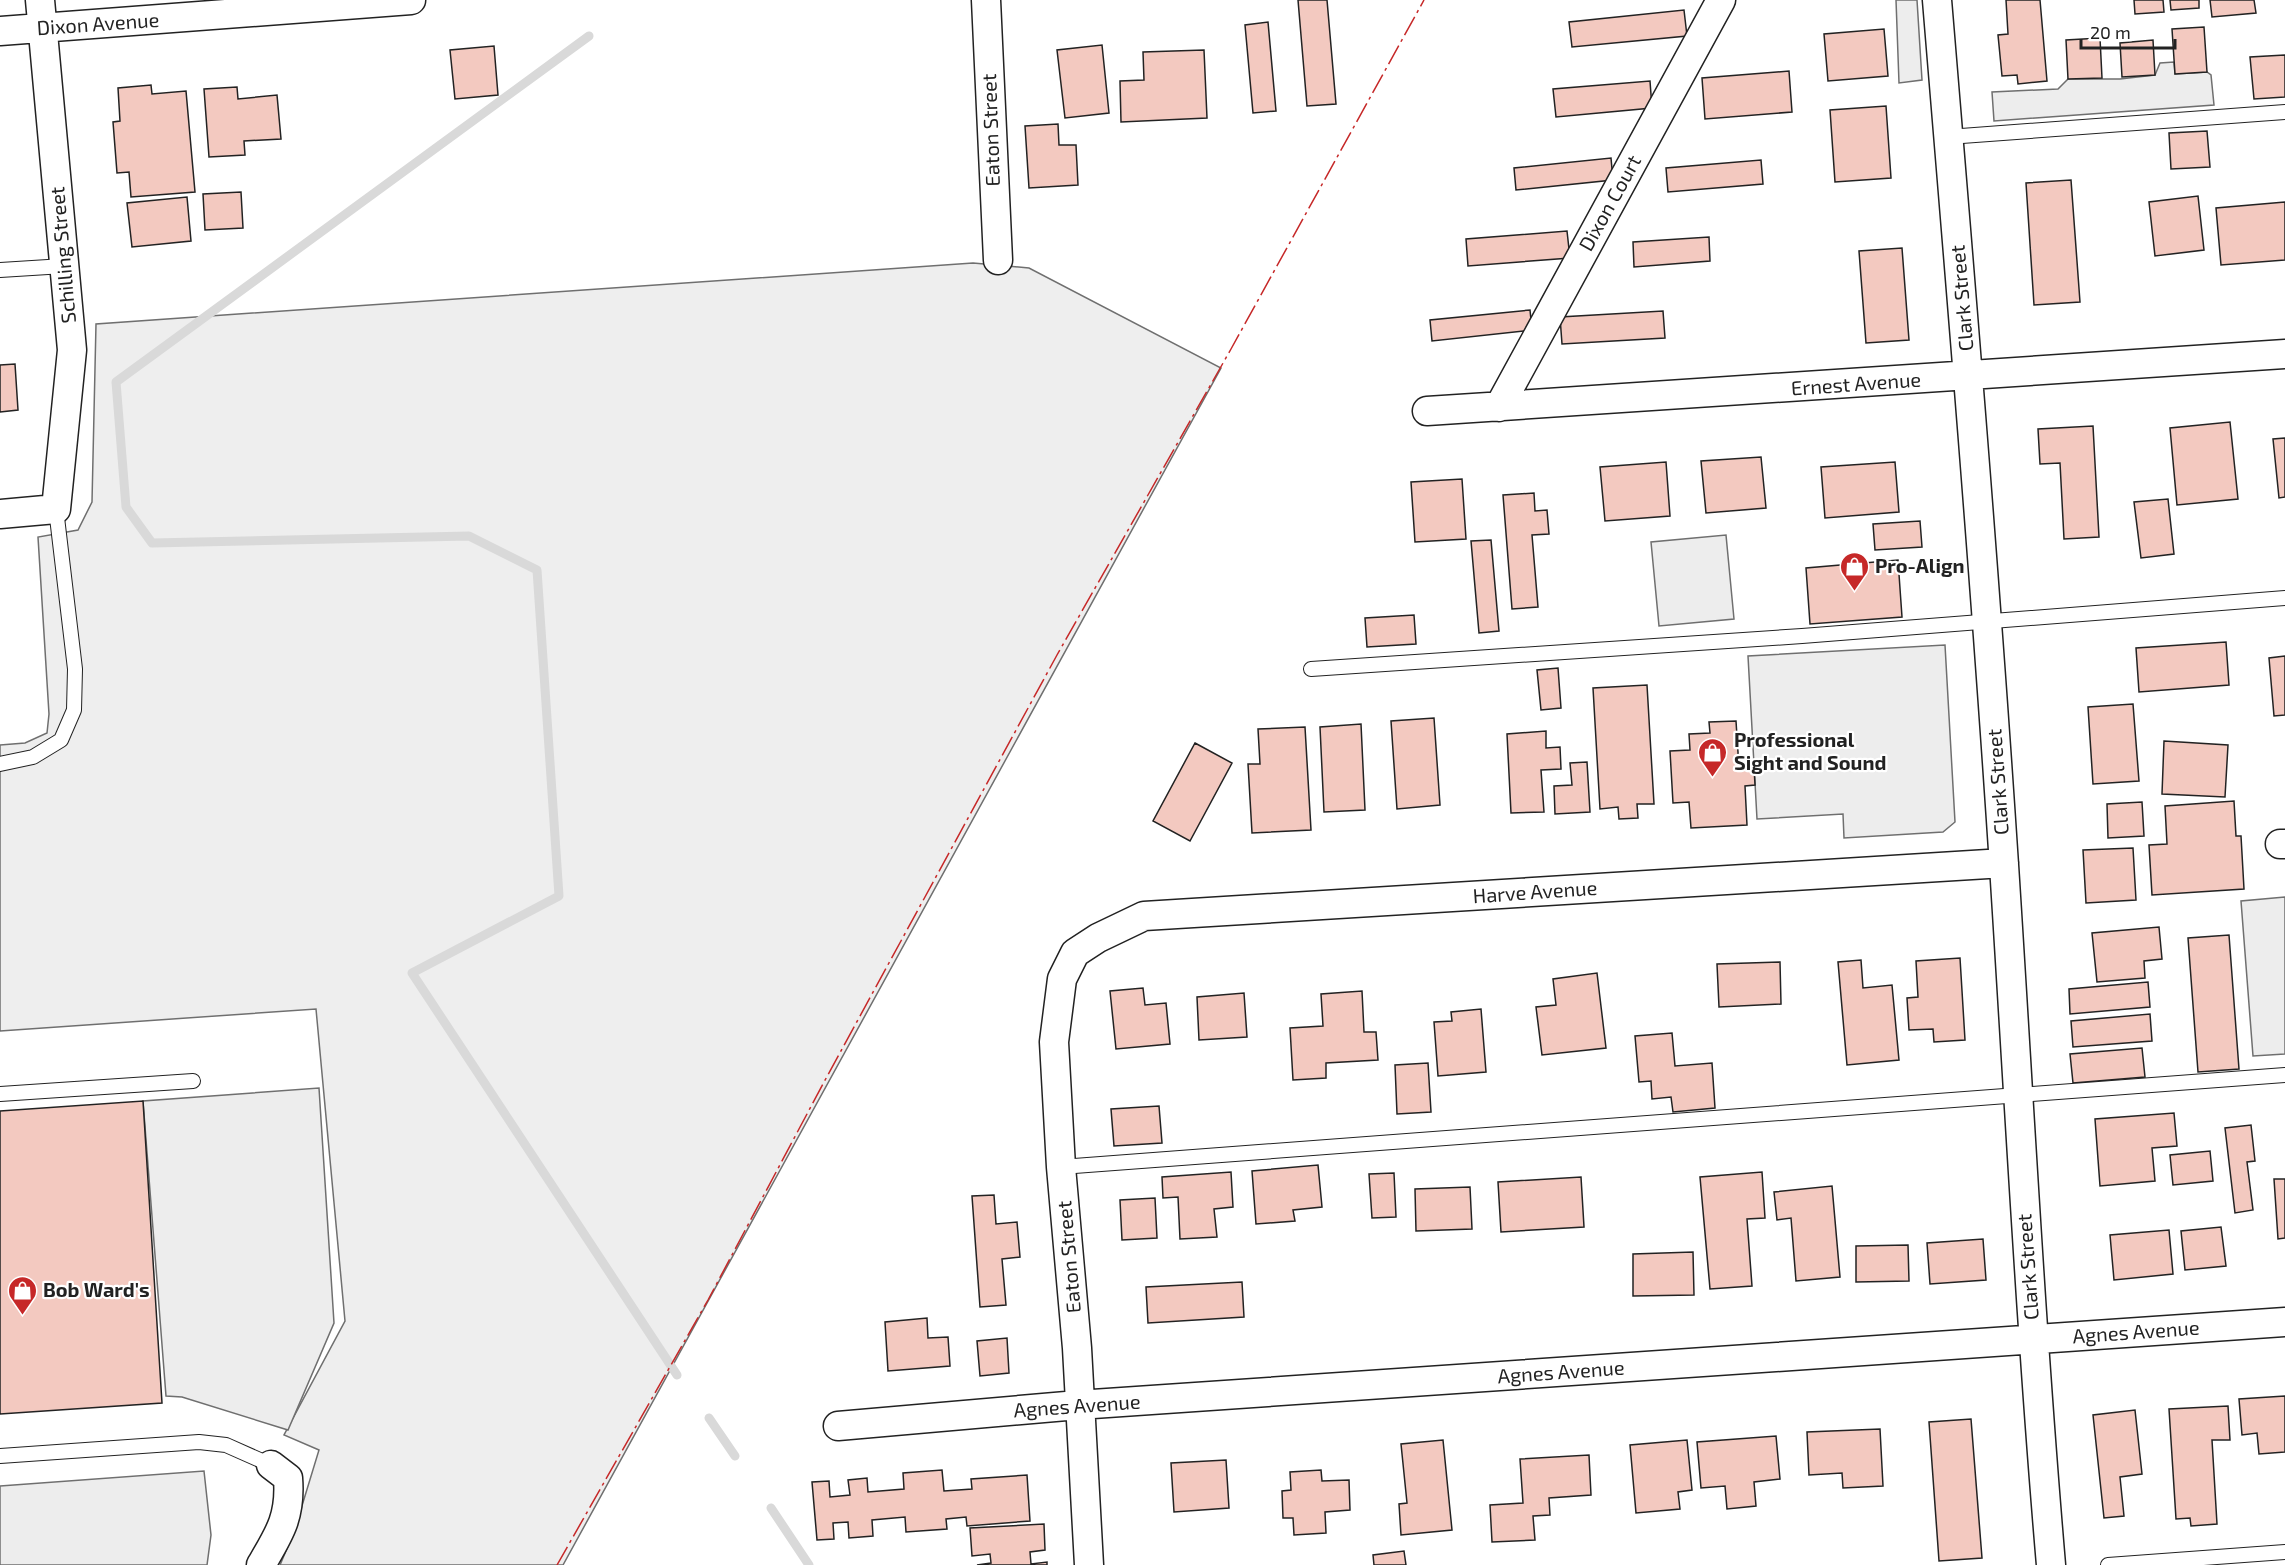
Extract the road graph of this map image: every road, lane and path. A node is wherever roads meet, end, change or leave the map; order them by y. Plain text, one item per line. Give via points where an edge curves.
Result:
1 (411, 0) edge
2 (986, 0) edge
3 (1721, 0) edge
4 (1937, 0) edge
5 (41, 14) edge
6 (0, 31) edge
7 (2285, 112) edge
8 (1948, 137) junction
9 (998, 260) dead end
10 (64, 266) junction
11 (0, 270) edge
12 (2285, 354) edge
13 (1969, 376) junction
14 (1499, 407) junction
15 (1427, 411) dead end
16 (56, 509) junction
17 (0, 514) edge
18 (2285, 598) edge
19 (1987, 622) junction
20 (1311, 669) dead end
21 (0, 764) edge
22 (2004, 863) junction
23 (1076, 953) joint
24 (2285, 1075) edge
25 (193, 1081) dead end
26 (0, 1094) edge
27 (2018, 1094) junction
28 (1061, 1167) junction
29 (2285, 1322) edge
30 (2032, 1339) junction
31 (1078, 1405) junction
32 (838, 1426) dead end
33 (0, 1456) edge
34 (271, 1465) joint
35 (2285, 1552) edge
36 (261, 1565) edge
37 (1089, 1565) edge
38 (2051, 1565) edge
39 (2108, 1565) edge

1 - 5 street, Dixon Avenue
2 - 9 street, Eaton Street
3 - 14 street, Dixon Court
4 - 8 street, Clark Street
5 - 6 street, Dixon Avenue
5 - 10 street, Schilling Street
7 - 8 lane
8 - 13 street, Clark Street
10 - 11 lane
10 - 16 street, Schilling Street via 72,350
12 - 13 street, Ernest Avenue
13 - 14 street, Ernest Avenue
13 - 19 street, Clark Street
14 - 15 street, Ernest Avenue
16 - 17 street
16 - 21 lane via 75,669 74,710 61,740 33,757
18 - 19 lane
19 - 20 lane
19 - 22 street, Clark Street
22 - 23 street, Harve Avenue via 1144,916
22 - 27 street, Clark Street
23 - 28 street, Eaton Street via 1062,979 1054,1042
24 - 27 lane
25 - 26 lane
27 - 28 lane
27 - 30 street, Clark Street
28 - 31 street, Eaton Street via 1077,1348
29 - 30 street, Agnes Avenue
30 - 31 street, Agnes Avenue
30 - 38 street, Clark Street
31 - 32 street, Agnes Avenue
31 - 37 street, Eaton Street
33 - 34 lane via 199,1442 226,1445
34 - 36 street via 288,1478 290,1502
35 - 39 lane

